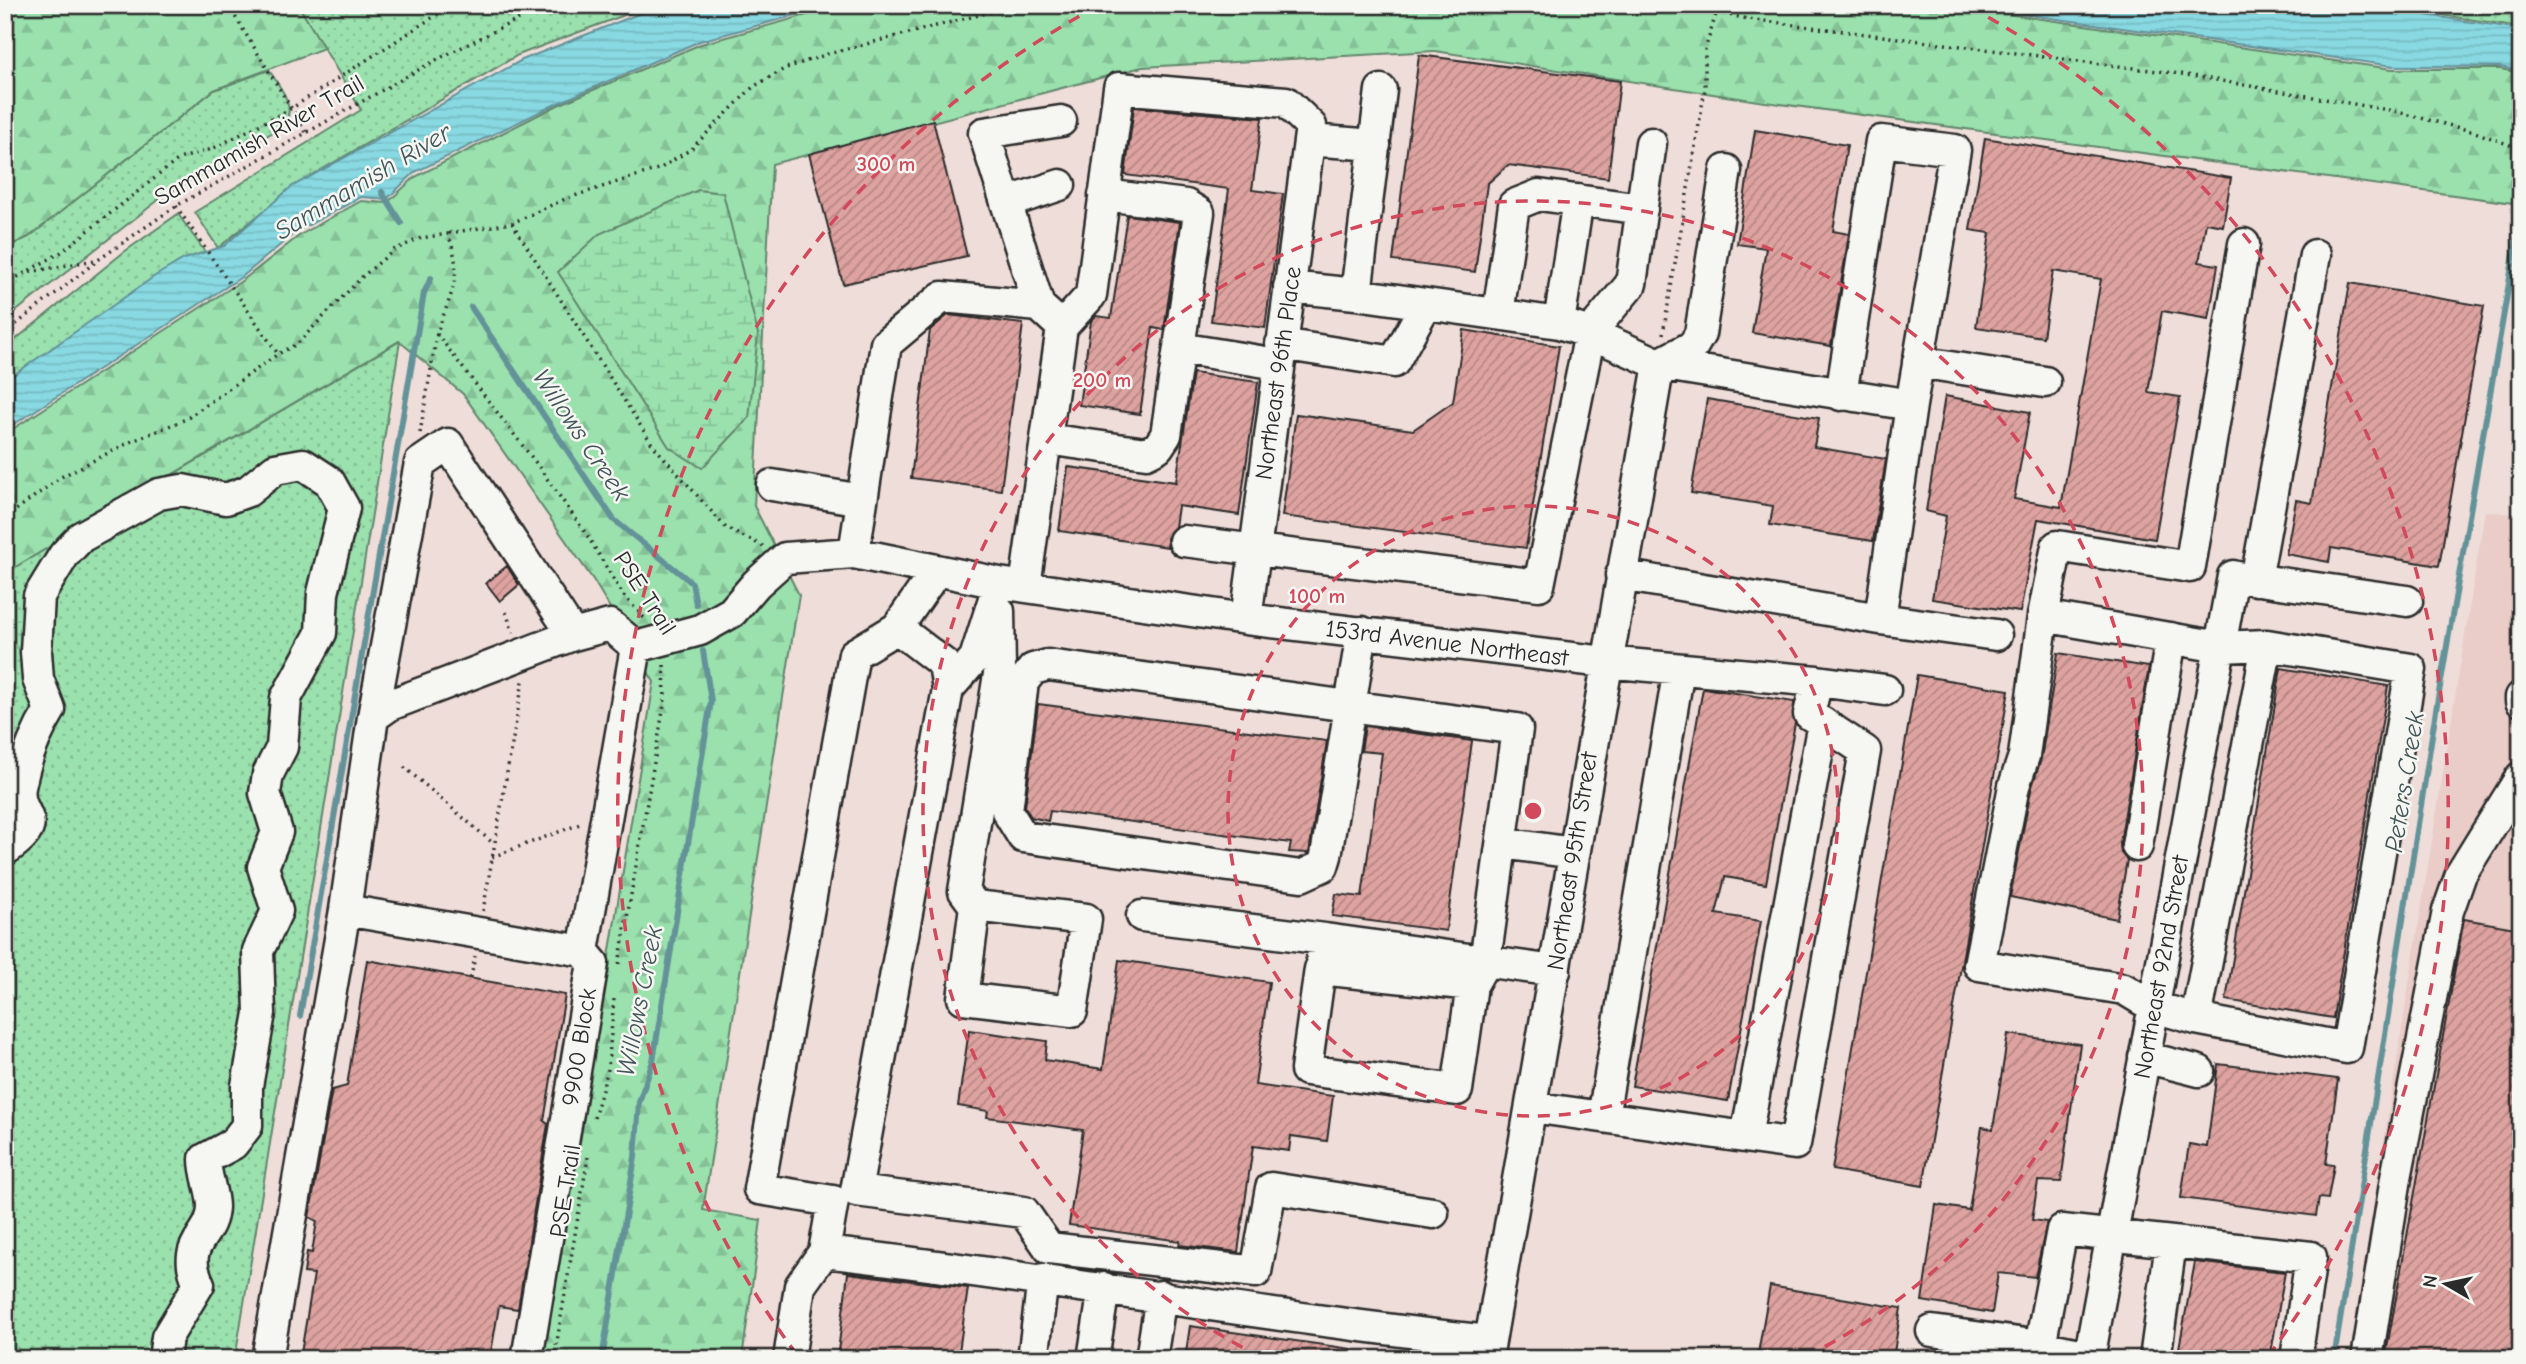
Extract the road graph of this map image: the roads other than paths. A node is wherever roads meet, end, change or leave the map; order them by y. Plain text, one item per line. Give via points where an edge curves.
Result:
1 (1381, 90) dead end
2 (1061, 121) dead end
3 (1311, 133) junction
4 (1651, 143) dead end
5 (1374, 145) junction
6 (1726, 170) dead end
7 (1060, 185) dead end
8 (1104, 195) junction
9 (1578, 200) junction
10 (1006, 203) junction
11 (1642, 209) junction
12 (2244, 244) dead end
13 (2315, 255) dead end
14 (1289, 288) junction
15 (1356, 294) junction
16 (1426, 304) junction
17 (1039, 306) junction
18 (1498, 314) junction
19 (1559, 323) junction
20 (1062, 327) junction
21 (1590, 333) junction
22 (1179, 348) junction
23 (1279, 354) junction
24 (1919, 362) junction
25 (1659, 364) junction
26 (2045, 382) dead end
27 (1842, 395) junction
28 (1911, 405) junction
29 (1046, 439) junction
30 (772, 485) dead end
31 (862, 500) junction
32 (1184, 541) dead end
33 (1255, 548) junction
34 (854, 553) junction
35 (2190, 568) junction
36 (937, 570) junction
37 (1621, 575) junction
38 (2245, 578) junction
39 (1012, 585) junction
40 (2407, 601) dead end
41 (2043, 616) junction
42 (1247, 619) junction
43 (1881, 619) junction
44 (897, 628) junction
45 (1362, 632) junction
46 (573, 635) junction
47 (1996, 635) dead end
48 (2171, 638) junction
49 (648, 644) junction
50 (2267, 645) junction
51 (2220, 647) junction
52 (1605, 662) junction
53 (1679, 669) junction
54 (1817, 681) junction
55 (948, 689) junction
56 (1885, 690) dead end
57 (1350, 705) junction
58 (373, 717) junction
59 (1823, 723) junction
60 (2521, 777) edge
61 (1502, 844) junction
62 (2137, 846) dead end
63 (5, 850) edge
64 (1574, 853) junction
65 (975, 906) junction
66 (345, 910) junction
67 (1142, 916) dead end
68 (1325, 939) junction
69 (583, 951) junction
70 (1320, 969) junction
71 (1555, 971) junction
72 (1478, 973) junction
73 (2154, 1007) junction
74 (2196, 1019) junction
75 (2144, 1058) junction
76 (2199, 1071) dead end
77 (1531, 1107) junction
78 (1603, 1117) junction
79 (1746, 1137) junction
80 (844, 1196) junction
81 (1433, 1213) dead end
82 (2111, 1238) junction
83 (2171, 1243) junction
84 (824, 1252) junction
85 (1043, 1279) junction
86 (1104, 1288) junction
87 (1161, 1296) junction
88 (1932, 1331) dead end
89 (1410, 1346) edge
90 (2040, 1346) junction
91 (1488, 1350) edge
92 (2089, 1357) edge
93 (164, 1359) edge
94 (267, 1359) edge
95 (527, 1359) edge
96 (789, 1359) edge
97 (1033, 1359) edge
98 (1093, 1359) edge
99 (1151, 1359) edge
100 (2155, 1359) edge
101 (2296, 1359) edge
102 (2367, 1359) edge

1 - 5 street
2 - 10 street via 984,133
3 - 5 street
3 - 8 street via 1286,102 1119,88
3 - 14 street, Northeast 96th Place
4 - 11 street
5 - 15 street
6 - 25 street via 1700,334 1693,346
7 - 10 street
8 - 20 street via 1091,295
8 - 22 street via 1186,205 1199,214
9 - 11 street
9 - 18 street via 1539,195 1514,205
9 - 19 street
10 - 17 street
11 - 21 street via 1631,284
12 - 35 street
13 - 38 street, Northeast 92nd Street
14 - 15 street
14 - 23 street, Northeast 96th Place
15 - 16 street
16 - 18 street
16 - 23 street via 1394,362
17 - 20 street
17 - 31 street via 942,297 886,344
18 - 19 street
19 - 21 street
20 - 29 street
21 - 25 street
21 - 33 street via 1539,585
22 - 23 street
22 - 29 street via 1166,435 1152,452
23 - 33 street, Northeast 96th Place
24 - 26 street
24 - 27 street via 1955,150 1881,141
24 - 28 street
25 - 27 street
25 - 37 street, Northeast 95th Street
27 - 28 street
28 - 43 street
29 - 39 street
30 - 31 street
31 - 34 street
32 - 33 street
33 - 42 street, Northeast 96th Place
34 - 36 street, 153rd Avenue Northeast
34 - 49 street, 153rd Avenue Northeast via 785,558 732,612 700,630
35 - 38 street
35 - 41 street via 2057,546
36 - 39 street, 153rd Avenue Northeast
36 - 44 street
37 - 43 street
37 - 52 street, Northeast 95th Street
38 - 40 street
38 - 51 street, Northeast 92nd Street
39 - 42 street, 153rd Avenue Northeast
39 - 55 street via 975,658
39 - 65 street via 964,891
41 - 48 street
41 - 73 street via 2024,756 1979,965 2124,989
42 - 45 street, 153rd Avenue Northeast
43 - 47 street
44 - 55 street via 944,664
44 - 80 street via 854,654 759,1189
45 - 52 street, 153rd Avenue Northeast
45 - 57 street
46 - 49 street via 611,625
46 - 58 street via 390,705
46 - 58 street via 449,444 421,463
48 - 51 street
48 - 62 street
49 - 69 street, 9900 Block via 605,815
50 - 51 street
50 - 74 street
50 - 74 street via 2412,669 2347,1048
51 - 73 street, Northeast 92nd Street
52 - 53 street, 153rd Avenue Northeast
52 - 64 street, Northeast 95th Street
53 - 54 street, 153rd Avenue Northeast
53 - 78 street
54 - 56 street, 153rd Avenue Northeast
54 - 59 street via 1809,714
55 - 80 street
57 - 57 street via 1048,665 1033,668 1023,682 1007,811 1024,837 1301,876 1323,866 1326,856
57 - 61 street via 1517,729
58 - 66 street
59 - 79 street
59 - 79 street via 1865,751 1795,1144
60 - 102 street via 2461,874 2448,911 2396,1178
61 - 64 street
61 - 72 street
63 - 93 street via 23,839 29,822 19,790 38,731 50,710 38,679 39,596 64,555 81,537 159,495 182,489 226,499 248,491 275,469 303,464 329,481 344,508 323,593 321,633 286,698 282,747 268,774 265,793 278,832 263,867 277,911 258,951 260,1013 247,1086 247,1126 233,1144 205,1159 213,1207 209,1223 195,1242 192,1268 199,1284 167,1337
64 - 71 street, Northeast 95th Street
65 - 65 street via 963,998 1072,1011 1086,919
66 - 69 street
66 - 94 street
67 - 68 street
68 - 70 street
68 - 72 street
69 - 95 street, 9900 Block via 593,963
70 - 72 street
70 - 72 street via 1306,1070 1457,1090
71 - 72 street
71 - 77 street, Northeast 95th Street
73 - 74 street
73 - 75 street, Northeast 92nd Street
75 - 76 street
75 - 82 street, Northeast 92nd Street
77 - 78 street
77 - 91 street, Northeast 95th Street
78 - 79 street
80 - 81 street via 1024,1212 1049,1248 1256,1272 1271,1188
80 - 84 street
82 - 83 street
82 - 90 street via 2062,1230
82 - 92 street, Northeast 92nd Street
83 - 100 street
83 - 101 street via 2311,1257
84 - 85 street
84 - 96 street via 800,1286
85 - 86 street
85 - 97 street
86 - 87 street
86 - 98 street
87 - 89 street
87 - 99 street
88 - 90 street
89 - 91 street
90 - 92 street

